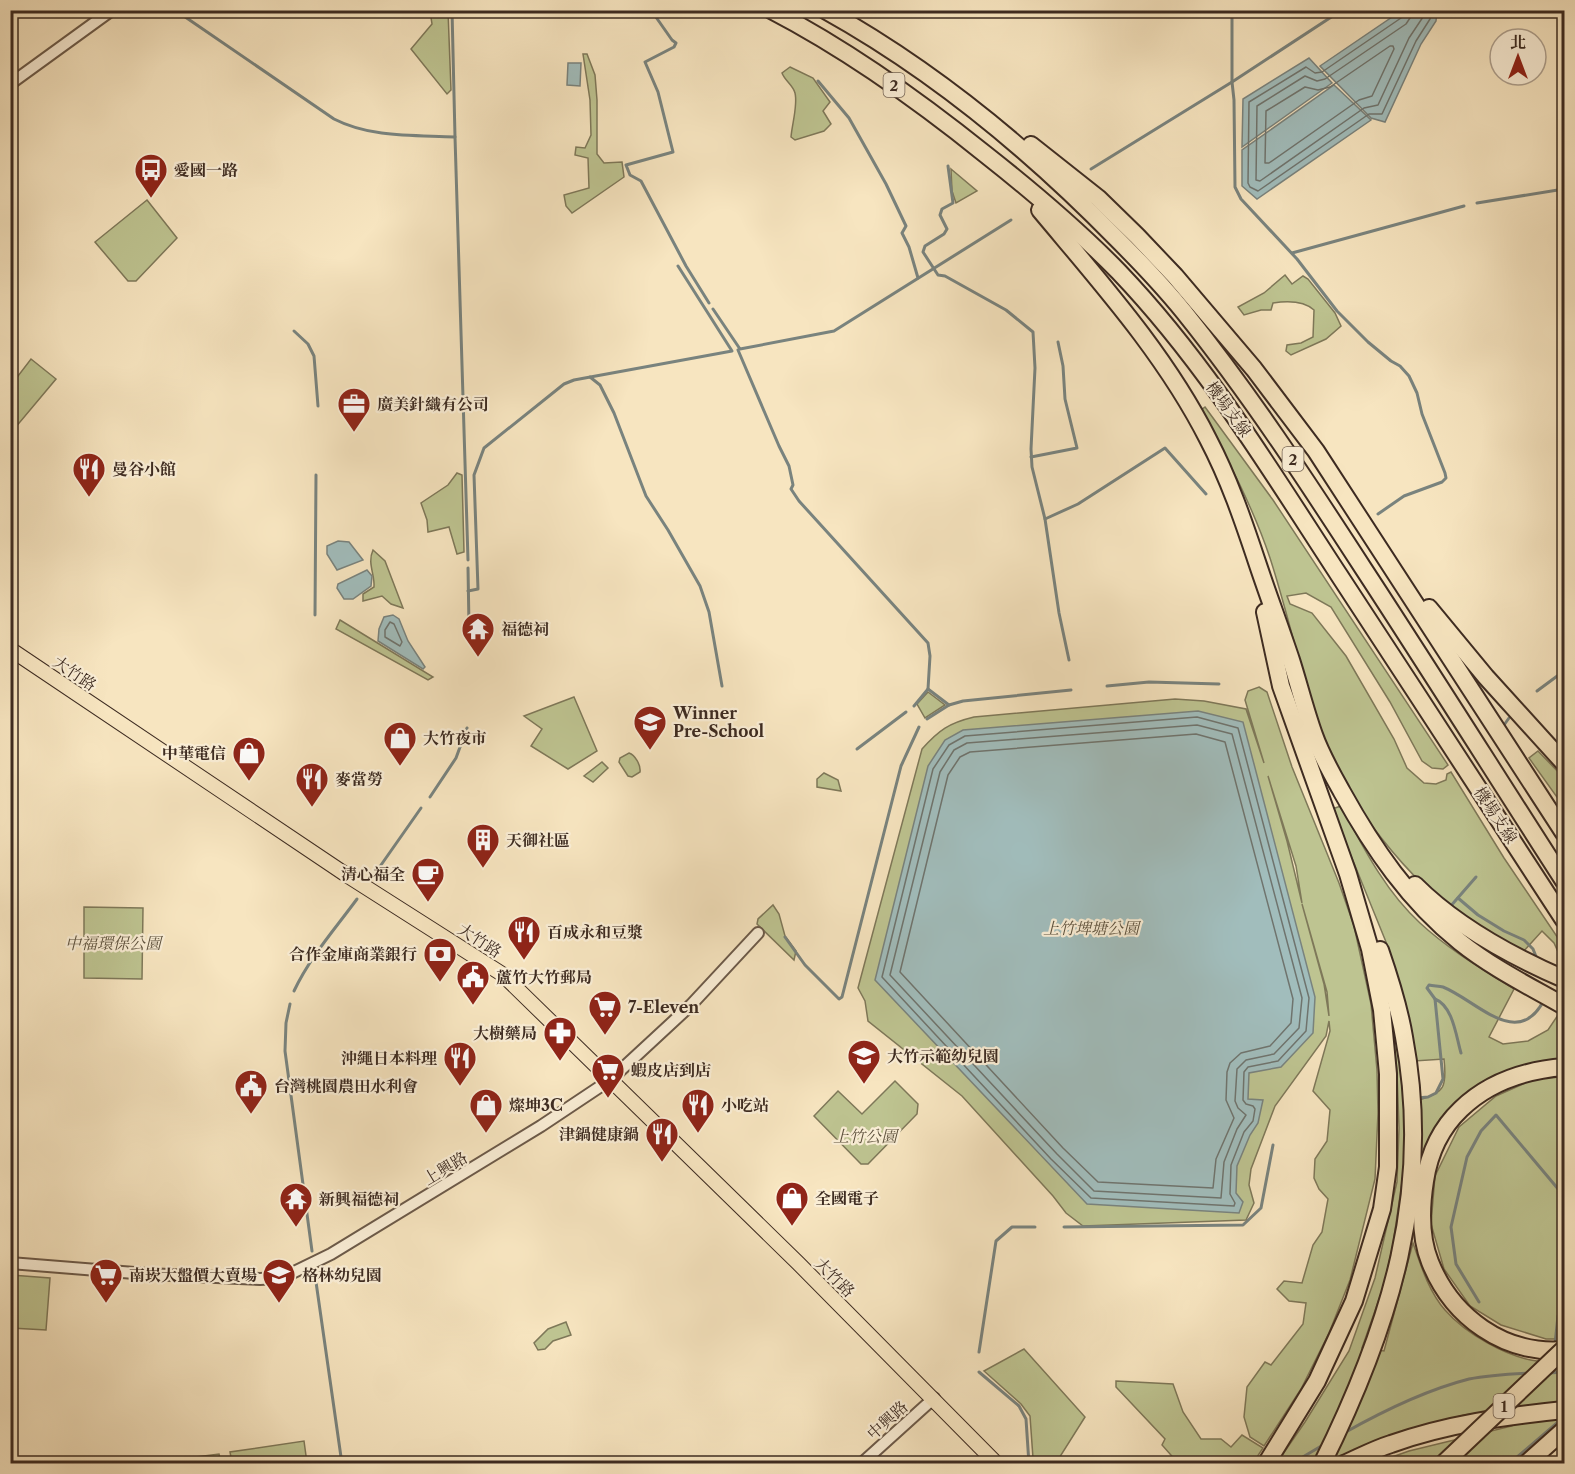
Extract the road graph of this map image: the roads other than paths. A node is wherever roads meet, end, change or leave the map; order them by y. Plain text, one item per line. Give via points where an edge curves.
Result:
1 (112, 10) edge
2 (771, 10) edge
3 (825, 10) edge
4 (10, 84) edge
5 (953, 93) junction
6 (1008, 172) junction
7 (1370, 535) junction
8 (1250, 541) junction
9 (10, 649) edge
10 (1502, 737) junction
11 (1564, 763) edge
12 (1564, 816) edge
13 (1564, 833) edge
14 (1369, 837) junction
15 (1348, 874) junction
16 (1564, 881) edge
17 (1564, 920) edge
18 (758, 933) dead end
19 (1564, 979) edge
20 (1564, 1006) edge
21 (1564, 1067) edge
22 (610, 1080) junction
23 (10, 1263) edge
24 (1564, 1349) edge
25 (934, 1398) junction
26 (1564, 1410) edge
27 (1564, 1430) edge
28 (861, 1464) edge
29 (997, 1464) edge
30 (1266, 1464) edge
31 (1322, 1464) edge
32 (1344, 1464) edge
33 (1443, 1464) edge
34 (1526, 1464) edge

1 - 4 street
2 - 6 highway, 機場支線 / 2 via 878,73
3 - 5 highway, 機場支線 / 2
5 - 7 highway via 1070,174 1175,276 1268,387 1316,451
5 - 16 highway, 機場支線 / 2 via 1080,200 1182,310 1241,386 1298,467
6 - 8 highway via 1114,298 1181,391 1238,502
6 - 17 highway, 機場支線 / 2 via 1119,273 1179,341 1229,408
7 - 10 highway
7 - 11 highway via 1463,649
8 - 14 highway via 1314,737
8 - 15 highway via 1281,686
9 - 22 main road, 大竹路 via 345,874 502,974
10 - 12 highway
10 - 13 highway
14 - 19 highway via 1424,894 1457,920 1492,944
14 - 20 highway via 1397,879 1461,943
15 - 30 highway via 1370,949 1382,1010 1388,1074 1388,1167 1382,1209 1354,1301 1317,1381
15 - 31 highway via 1372,926 1404,1037 1410,1077 1413,1163 1405,1238 1385,1314 1345,1417
18 - 22 street, 上興路 via 691,1005
21 - 24 highway via 1511,1078 1475,1097 1460,1110 1435,1146 1422,1201 1429,1260 1457,1306 1473,1322 1507,1342 1527,1348
22 - 23 street, 上興路 via 445,1186 290,1274 260,1279
22 - 25 main road, 大竹路
24 - 33 highway, 1, bridge
25 - 28 street, 中興路
25 - 29 main road, 大竹路
26 - 32 highway via 1459,1425 1392,1444
27 - 34 highway

